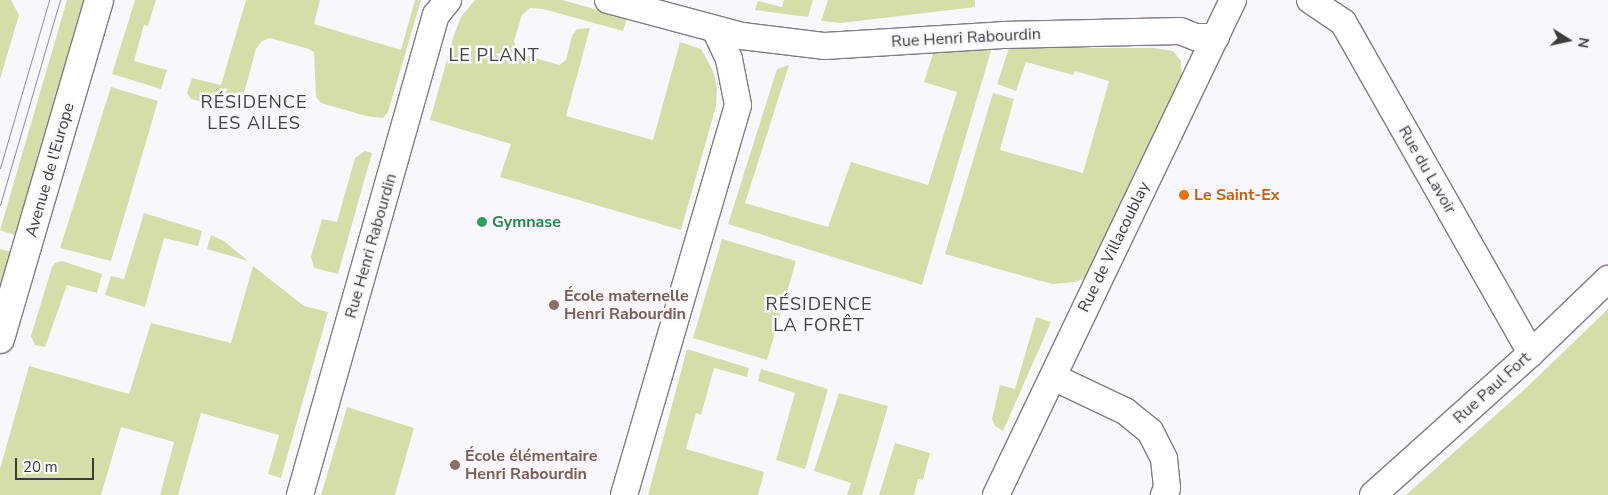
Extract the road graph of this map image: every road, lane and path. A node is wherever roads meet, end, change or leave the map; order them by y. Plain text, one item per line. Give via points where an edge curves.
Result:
1 (99, 0) edge
2 (448, 0) edge
3 (608, 0) edge
4 (1233, 0) edge
5 (1310, 0) edge
6 (716, 30) junction
7 (1216, 37) junction
8 (1608, 279) edge
9 (0, 339) edge
10 (1531, 353) junction
11 (1053, 377) junction
12 (300, 495) edge
13 (624, 495) edge
14 (996, 495) edge
15 (1164, 495) edge
16 (1373, 495) edge

1 - 9 main road, Avenue de l'Europe
2 - 12 street, Rue Henri Rabourdin via 436,15
3 - 6 street, Rue Henri Rabourdin
4 - 7 street, Rue de Villacoublay
5 - 10 street, Rue du Lavoir via 1343,22
6 - 7 street, Rue Henri Rabourdin via 826,46 1003,35 1180,31 1196,37
6 - 13 street via 729,59 738,105
7 - 11 street, Rue de Villacoublay
8 - 10 street, Rue Paul Fort
10 - 16 street, Rue Paul Fort
11 - 14 street, Rue de Villacoublay
11 - 15 street via 1125,411 1150,431 1164,459 1167,488

